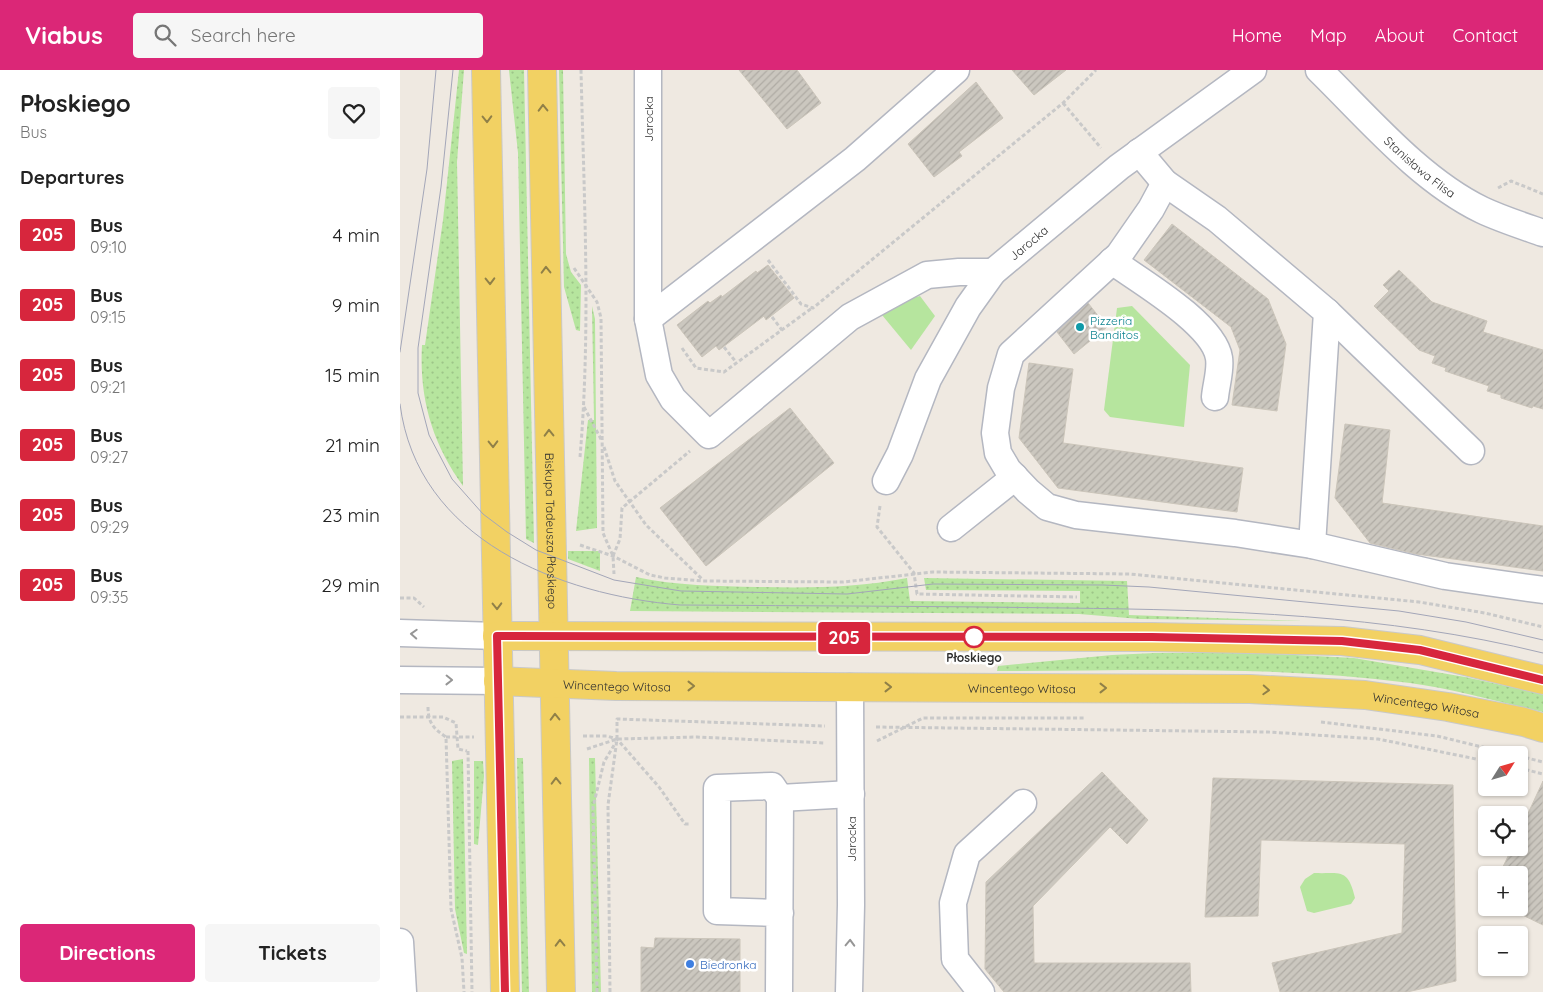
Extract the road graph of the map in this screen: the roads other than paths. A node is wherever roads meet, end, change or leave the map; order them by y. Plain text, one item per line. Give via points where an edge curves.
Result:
1 (486, 70) edge
2 (542, 70) edge
3 (648, 70) edge
4 (956, 70) edge
5 (1253, 70) edge
6 (1319, 70) edge
7 (1139, 152) junction
8 (1165, 183) junction
9 (1543, 233) edge
10 (1112, 261) junction
11 (993, 272) junction
12 (1327, 312) junction
13 (652, 315) junction
14 (1215, 397) dead end
15 (1471, 451) dead end
16 (1015, 478) junction
17 (886, 480) road end
18 (951, 528) dead end
19 (1312, 545) junction
20 (1543, 590) edge
21 (400, 633) edge
22 (497, 636) junction
23 (553, 636) junction
24 (400, 680) edge
25 (1543, 680) edge
26 (498, 681) junction
27 (555, 685) junction
28 (850, 686) junction
29 (1543, 728) edge
30 (851, 794) junction
31 (780, 798) junction
32 (1023, 803) dead end
33 (780, 914) junction
34 (400, 942) edge
35 (403, 992) edge
36 (505, 992) edge
37 (561, 992) edge
38 (779, 992) edge
39 (849, 992) edge
40 (980, 992) edge

1 -> 22 main road
23 -> 2 main road, Biskupa Tadeusza Płoskiego
3 - 13 street, Jarocka
4 - 13 street via 855,159
5 - 7 street, Jarocka
6 - 9 street, Stanisława Flisa via 1409,159 1450,190 1481,210
7 - 8 street
7 - 11 street, Jarocka
8 - 10 street via 1151,209
8 - 12 street via 1217,219
10 - 14 street via 1206,331 1219,359
10 - 16 street via 1011,354 1001,388 995,433 998,452
11 - 13 street, Jarocka via 926,274 850,317 709,434 673,399 659,375
11 - 17 street, Jarocka via 968,307 928,379 900,454
12 - 15 street
12 - 19 street
16 - 18 street
16 - 19 street via 1047,507 1076,514
19 - 20 street via 1445,576
22 -> 21 street
22 - 23 main road
22 - 26 main road
23 - 25 main road via 1152,637 1342,641 1420,650
23 - 27 main road, Biskupa Tadeusza Płoskiego
24 -> 26 street
26 - 27 main road, Wincentego Witosa
26 - 36 main road
27 -> 28 main road, Wincentego Witosa
37 -> 27 main road, Biskupa Tadeusza Płoskiego
28 -> 29 main road, Wincentego Witosa via 1250,689 1365,695 1448,707
28 - 30 street, Jarocka
30 - 31 street
39 -> 30 street, Jarocka
31 - 33 street
31 - 33 street via 772,786 716,788 717,912
32 - 40 street via 967,854 953,903 955,959
33 - 38 street
34 - 35 street

